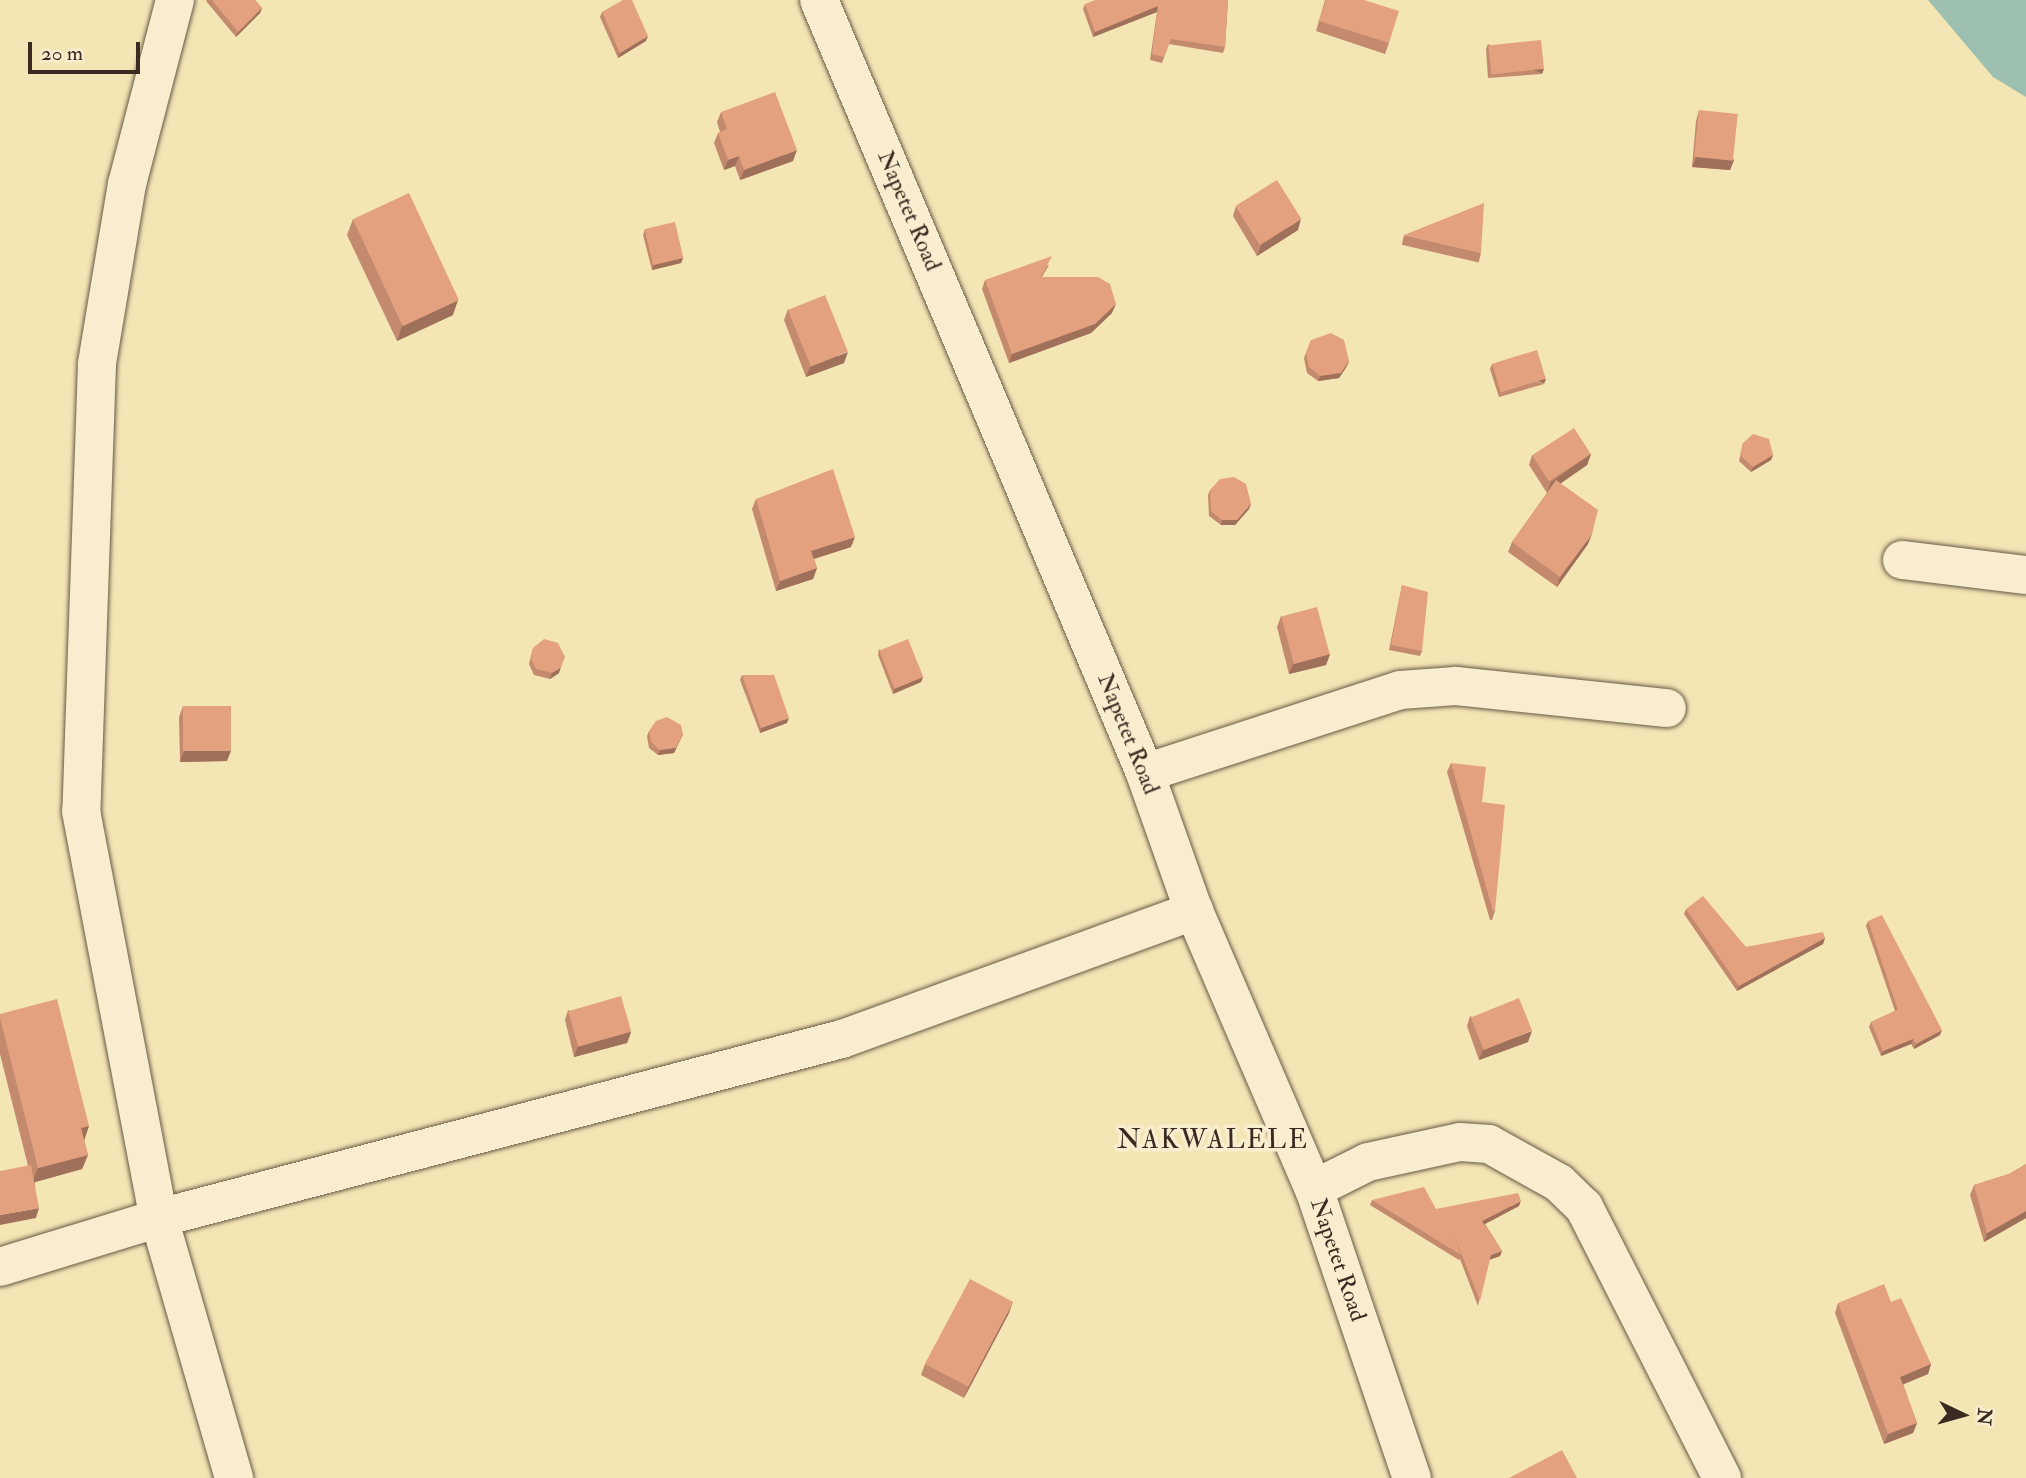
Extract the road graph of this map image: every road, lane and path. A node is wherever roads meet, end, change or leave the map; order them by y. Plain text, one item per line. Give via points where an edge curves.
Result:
1 (175, 0) edge
2 (819, 0) edge
3 (1902, 560) dead end
4 (2026, 575) edge
5 (1667, 708) dead end
6 (1145, 773) junction
7 (1194, 911) junction
8 (1314, 1189) junction
9 (159, 1218) junction
10 (0, 1267) edge
11 (234, 1478) edge
12 (1412, 1478) edge
13 (1722, 1478) edge

1 - 9 street via 127,184 97,364 81,811
2 - 6 street, Napetet Road
3 - 4 street
5 - 6 street via 1456,686 1400,690
6 - 7 street, Napetet Road
7 - 8 street, Napetet Road
7 - 9 street via 842,1039
8 - 12 street, Napetet Road
8 - 13 street via 1368,1162 1460,1142 1489,1144 1559,1182 1584,1207
9 - 10 street
9 - 11 street

